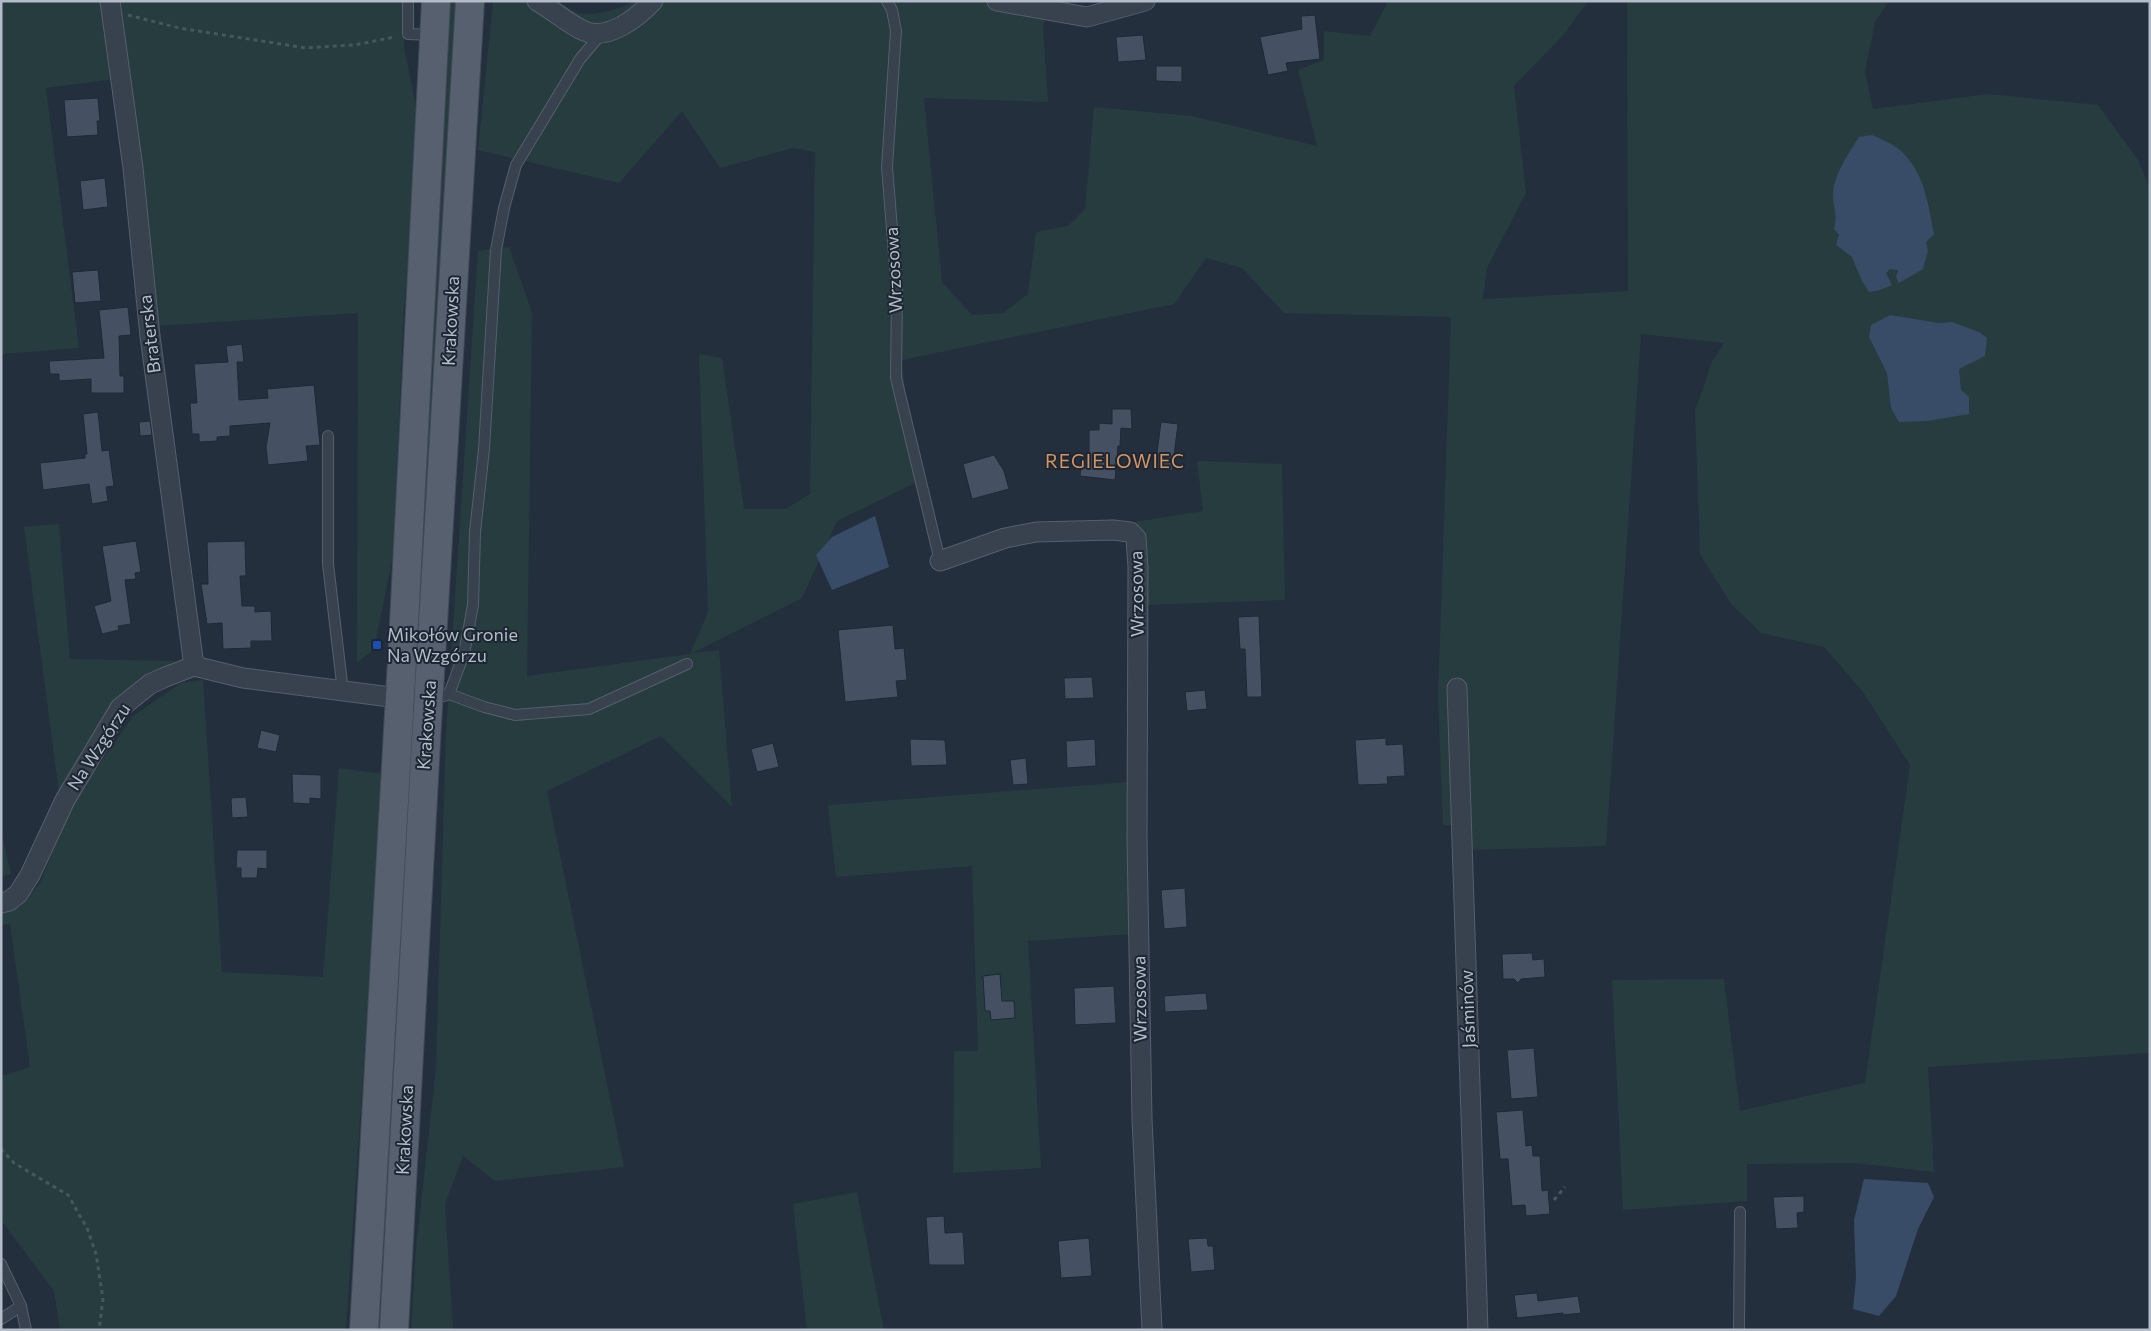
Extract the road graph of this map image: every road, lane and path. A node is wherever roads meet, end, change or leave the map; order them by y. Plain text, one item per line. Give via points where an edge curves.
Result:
1 (408, 1) edge
2 (436, 1) edge
3 (470, 1) edge
4 (537, 1) edge
5 (652, 1) edge
6 (887, 1) edge
7 (997, 1) edge
8 (1145, 1) edge
9 (111, 9) edge
10 (602, 33) junction
11 (421, 34) junction
12 (328, 436) dead end
13 (940, 561) joint
14 (687, 664) dead end
15 (194, 666) junction
16 (1456, 688) dead end
17 (343, 692) junction
18 (439, 698) junction
19 (400, 700) junction
20 (1, 903) edge
21 (1, 1149) edge
22 (1565, 1187) dead end
23 (1554, 1200) dead end
24 (1740, 1212) dead end
25 (1, 1264) edge
26 (21, 1306) junction
27 (1, 1319) edge
28 (26, 1330) edge
29 (99, 1330) edge
30 (364, 1330) edge
31 (394, 1330) edge
32 (1152, 1330) edge
33 (1478, 1330) edge
34 (1739, 1330) edge

1 - 11 lane
2 - 11 main road, Krakowska
3 - 18 main road, Krakowska
4 - 10 street via 586,32
5 - 10 street via 622,26
6 - 13 lane, Wrzosowa via 896,31 887,167 897,291 896,378
7 - 8 street via 1087,17
9 - 11 path via 179,28 306,48 354,45
9 - 15 street, Braterska
10 - 18 lane via 580,59 516,165 504,208 496,250 484,449 475,532 473,605 464,654
11 - 19 main road, Krakowska
12 - 17 lane via 328,564
13 - 32 street, Wrzosowa via 1005,538 1036,532 1113,530 1130,532 1136,538 1142,1100
14 - 18 lane via 589,709 515,715
15 - 17 street via 243,678
15 - 20 street, Na Wzgórzu via 150,684 120,708 65,800 30,875 18,894
16 - 33 street, Jaśminów
17 - 19 street
18 - 19 street
18 - 31 main road, Krakowska
19 - 30 main road, Krakowska
21 - 29 path via 14,1163 68,1195 88,1228 103,1299
22 - 23 path
24 - 34 lane
25 - 26 lane
26 - 27 lane
26 - 28 lane

